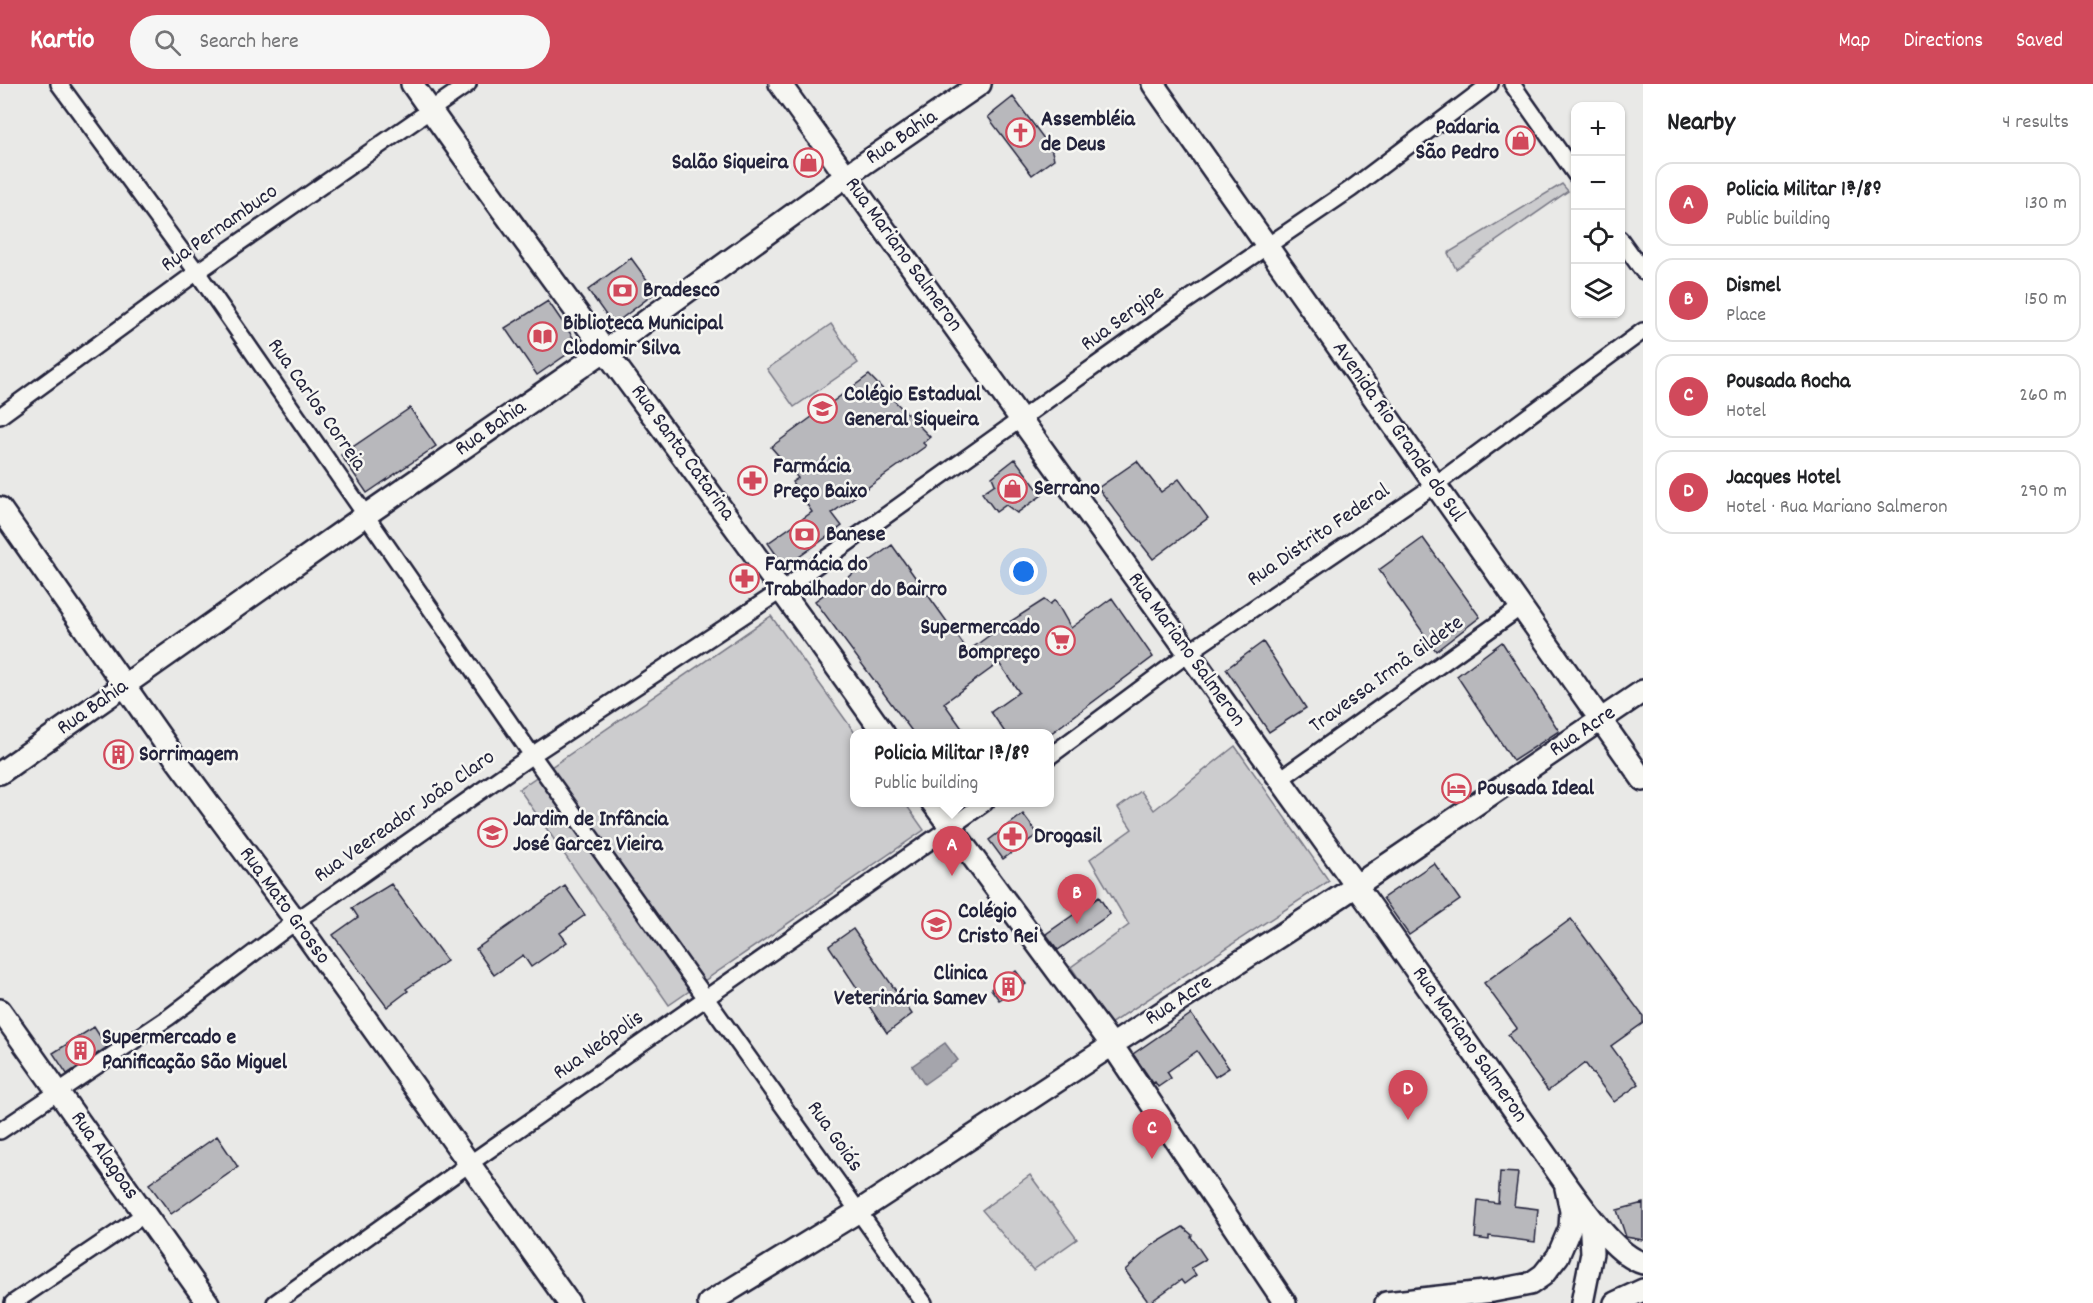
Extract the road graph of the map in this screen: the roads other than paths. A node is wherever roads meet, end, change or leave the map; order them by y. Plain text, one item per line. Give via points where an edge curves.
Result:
1 (59, 84) edge
2 (412, 84) edge
3 (468, 84) edge
4 (780, 84) edge
5 (981, 84) edge
6 (1153, 84) edge
7 (1491, 84) edge
8 (1512, 84) edge
9 (430, 111) junction
10 (1571, 169) edge
11 (846, 176) junction
12 (1267, 246) junction
13 (1625, 246) edge
14 (1643, 271) edge
15 (197, 272) junction
16 (1643, 331) edge
17 (604, 351) junction
18 (0, 416) edge
19 (1022, 420) junction
20 (1435, 485) junction
21 (0, 508) edge
22 (366, 516) junction
23 (782, 590) junction
24 (1521, 607) junction
25 (1189, 654) junction
26 (125, 686) junction
27 (1643, 691) edge
28 (1600, 721) junction
29 (880, 729) edge
30 (1054, 753) edge
31 (532, 755) junction
32 (0, 773) edge
33 (1279, 780) junction
34 (1643, 780) edge
35 (935, 807) edge
36 (979, 807) edge
37 (950, 828) junction
38 (1356, 886) junction
39 (296, 921) junction
40 (705, 999) junction
41 (0, 1010) edge
42 (1112, 1045) junction
43 (58, 1091) junction
44 (0, 1131) edge
45 (468, 1164) junction
46 (1566, 1184) junction
47 (859, 1211) junction
48 (145, 1214) junction
49 (1590, 1216) junction
50 (1643, 1263) edge
51 (1643, 1290) edge
52 (1494, 1297) edge
53 (12, 1303) edge
54 (208, 1303) edge
55 (275, 1303) edge
56 (570, 1303) edge
57 (709, 1303) edge
58 (924, 1303) edge
59 (1285, 1303) edge
60 (1386, 1303) edge
61 (1582, 1303) edge
62 (1615, 1303) edge

1 - 15 street, Rua Carlos Correia
2 - 9 main road, Rua Santa Catarina
3 - 9 street, Rua Pernambuco
4 - 11 main road, Rua Mariano Salmeron
5 - 11 main road, Rua Bahia
6 - 12 main road, Avenida Rio Grande do Sul
7 - 12 street, Rua Sergipe via 1351,189
8 - 10 street
9 - 15 street, Rua Pernambuco
9 - 17 main road, Rua Santa Catarina
11 - 17 main road, Rua Bahia
11 - 19 main road, Rua Mariano Salmeron
12 - 19 street, Rua Sergipe
12 - 20 main road, Avenida Rio Grande do Sul
13 - 14 street
15 - 18 street, Rua Pernambuco
15 - 22 street, Rua Carlos Correia
16 - 20 street, Rua Distrito Federal
17 - 22 main road, Rua Bahia
17 - 23 main road, Rua Santa Catarina
19 - 23 street, Rua Sergipe
19 - 25 main road, Rua Mariano Salmeron
20 - 24 main road, Avenida Rio Grande do Sul
20 - 25 street, Rua Distrito Federal
21 - 26 main road, Rua Mato Grosso
22 - 26 main road, Rua Bahia
22 - 31 street, Rua Carlos Correia
23 - 29 main road, Rua Santa Catarina
23 - 31 street, Rua Veereador João Claro
24 - 28 main road, Avenida Rio Grande do Sul
24 - 33 street, Travessa Irmã Gildete
25 - 30 street, Rua Distrito Federal
25 - 33 main road, Rua Mariano Salmeron
26 - 32 main road, Rua Bahia
26 - 39 main road, Rua Mato Grosso
27 - 28 main road, Rua Acre
28 - 34 main road, Avenida Rio Grande do Sul
28 - 38 main road, Rua Acre
31 - 39 street, Rua Veereador João Claro
31 - 40 street, Rua Goiás
33 - 38 main road, Rua Mariano Salmeron
35 - 37 main road
36 - 37 street
37 - 40 street, Rua Neópolis
37 - 42 main road
38 - 42 main road, Rua Acre
38 - 46 main road, Rua Mariano Salmeron
39 - 43 street, Rua Veereador João Claro via 169,1017
39 - 45 main road, Rua Mato Grosso
40 - 45 street, Rua Neópolis
40 - 47 street, Rua Goiás
41 - 43 main road, Rua Alagoas
42 - 47 main road, Rua Acre
42 - 59 main road
43 - 44 street, Rua Veereador João Claro
43 - 48 main road, Rua Alagoas
45 - 55 street, Rua Neópolis
45 - 56 main road, Rua Mato Grosso
46 - 49 main road, Rua Mariano Salmeron
46 - 52 main road via 1572,1211 1570,1228 1558,1256 1530,1284
47 - 57 main road, Rua Acre
47 - 58 street, Rua Goiás
48 - 53 street
48 - 54 main road, Rua Alagoas
49 - 50 main road, Rua Mariano Salmeron via 1631,1260
49 - 61 main road via 1592,1253
51 - 62 main road
52 - 60 main road via 1452,1295

